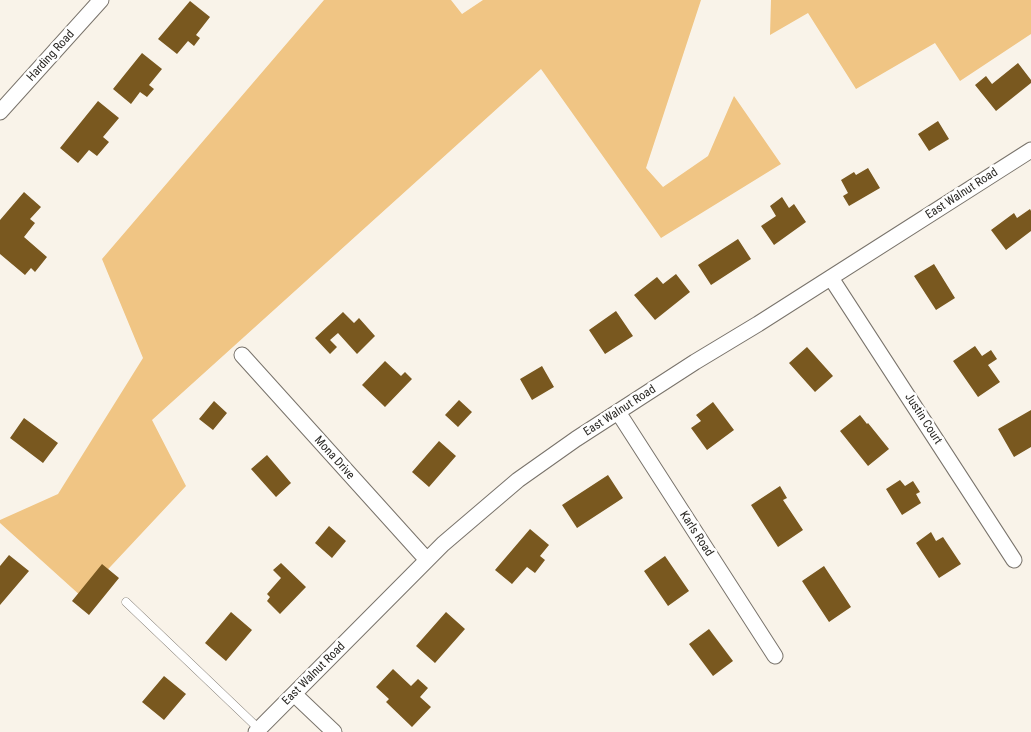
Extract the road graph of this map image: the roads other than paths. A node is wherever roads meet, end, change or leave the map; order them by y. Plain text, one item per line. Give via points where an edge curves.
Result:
1 (101, 0) edge
2 (0, 112) edge
3 (1031, 150) edge
4 (831, 278) junction
5 (242, 355) dead end
6 (618, 412) junction
7 (427, 560) junction
8 (1014, 560) dead end
9 (126, 602) dead end
10 (775, 656) dead end
11 (294, 694) junction
12 (258, 730) edge
13 (334, 732) edge

1 - 2 street, Harding Road
3 - 4 street, East Walnut Road
4 - 6 street, East Walnut Road
4 - 8 street, Justin Court
5 - 7 street, Mona Drive
6 - 7 street, East Walnut Road via 518,480
6 - 10 street, Karls Road
7 - 11 street, East Walnut Road
9 - 12 lane
11 - 12 street, East Walnut Road
11 - 13 street

